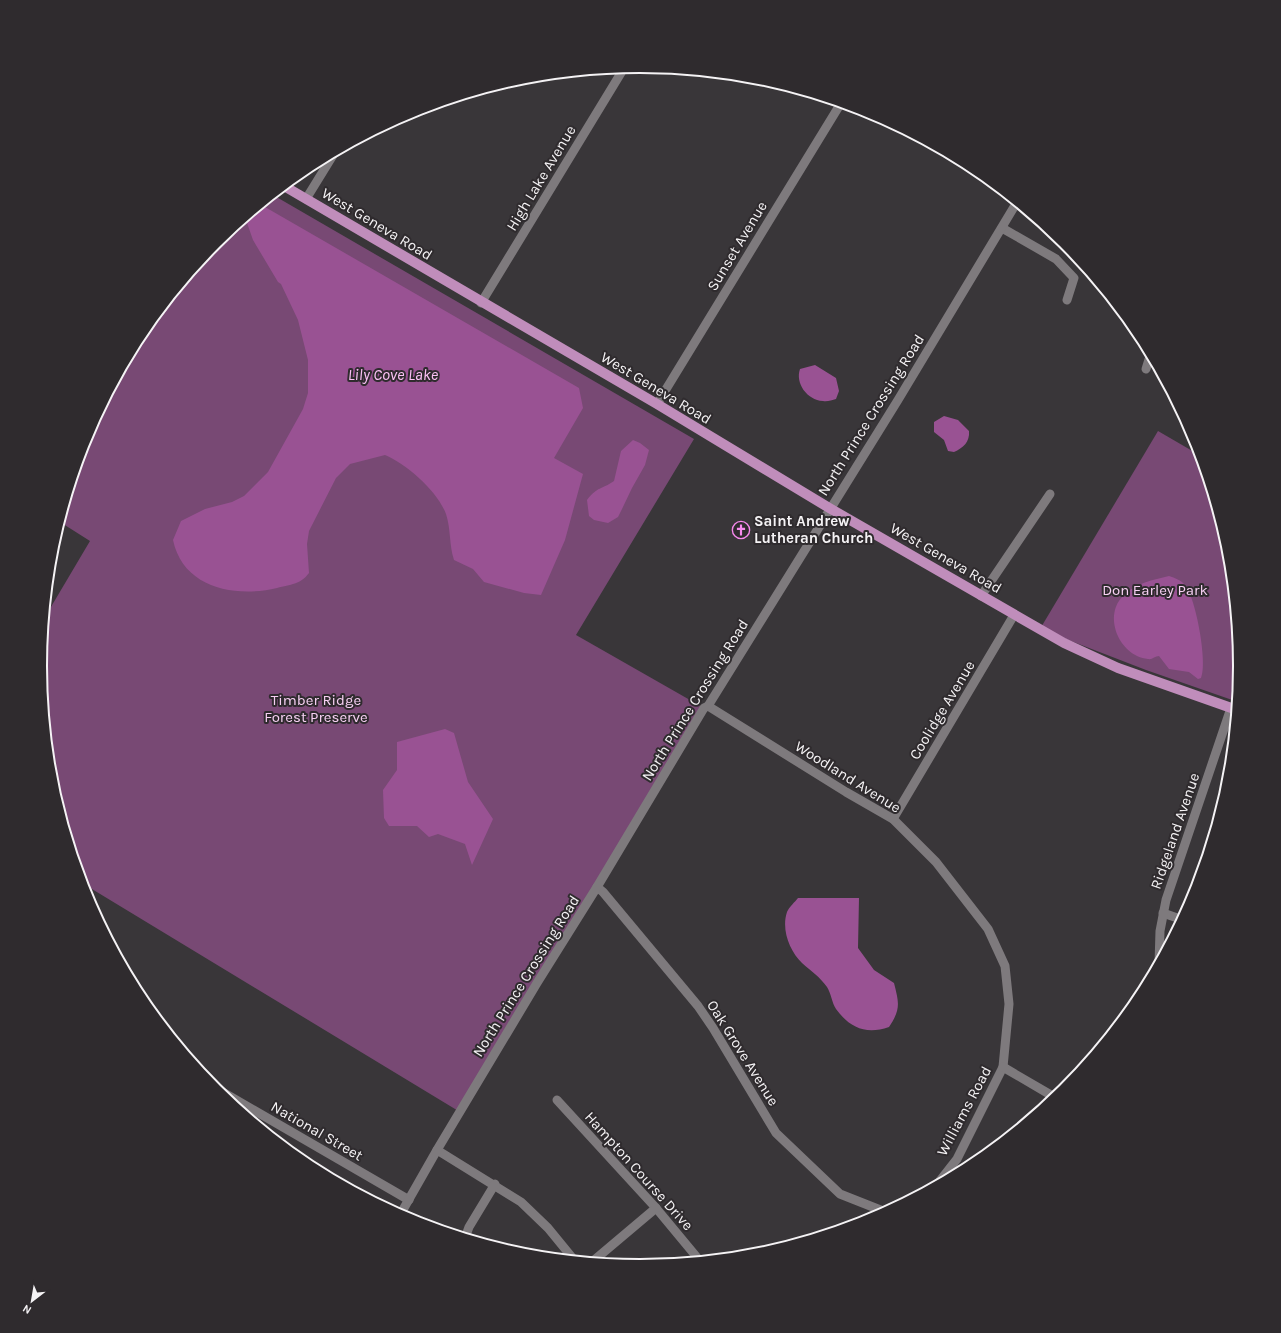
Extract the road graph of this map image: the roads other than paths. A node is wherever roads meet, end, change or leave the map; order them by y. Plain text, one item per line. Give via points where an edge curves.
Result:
1 (621, 74) edge
2 (838, 107) edge
3 (329, 162) edge
4 (289, 189) edge
5 (306, 199) junction
6 (1015, 206) edge
7 (1002, 228) junction
8 (1066, 300) dead end
9 (481, 303) junction
10 (1148, 360) edge
11 (1146, 369) dead end
12 (657, 404) junction
13 (1050, 494) dead end
14 (830, 509) junction
15 (981, 596) junction
16 (1014, 615) junction
17 (708, 706) junction
18 (1233, 709) edge
19 (1232, 715) edge
20 (894, 819) junction
21 (597, 887) junction
22 (1163, 913) junction
23 (1178, 918) edge
24 (1159, 953) edge
25 (1003, 1067) junction
26 (1051, 1095) edge
27 (235, 1099) edge
28 (557, 1100) dead end
29 (437, 1150) junction
30 (944, 1176) edge
31 (495, 1184) junction
32 (409, 1200) junction
33 (656, 1208) junction
34 (403, 1210) edge
35 (880, 1210) edge
36 (466, 1234) edge
37 (571, 1256) edge
38 (697, 1257) edge
39 (596, 1258) edge

1 - 9 street, High Lake Avenue
2 - 12 street, Sunset Avenue
3 - 5 street
4 - 5 main road, West Geneva Road
5 - 9 main road, West Geneva Road
6 - 7 street, North Prince Crossing Road
7 - 8 street via 1056,259 1074,278
7 - 14 street, North Prince Crossing Road
9 - 12 main road, West Geneva Road
10 - 11 street
12 - 14 main road, West Geneva Road
13 - 15 street
14 - 15 main road, West Geneva Road
14 - 17 street, North Prince Crossing Road
15 - 16 main road, West Geneva Road
16 - 18 main road, West Geneva Road via 1064,643 1118,668
16 - 20 street, Coolidge Avenue
17 - 20 street, Woodland Avenue
17 - 21 street, North Prince Crossing Road via 704,708
19 - 22 street, Ridgeland Avenue
20 - 25 street, Woodland Avenue via 936,862 983,920 1005,966 1009,1018
21 - 29 street, North Prince Crossing Road
21 - 35 street, Oak Grove Avenue via 698,1006 776,1133 840,1194
22 - 23 street
22 - 24 street, Ridgeland Avenue
25 - 26 street
25 - 30 street, Williams Road via 957,1159
27 - 32 street, National Street
28 - 33 street, Hampton Course Drive
29 - 31 street
29 - 32 street, North Prince Crossing Road
31 - 36 street
31 - 37 street via 536,1215
32 - 34 street, North Prince Crossing Road
33 - 38 street, Hampton Course Drive
33 - 39 street

